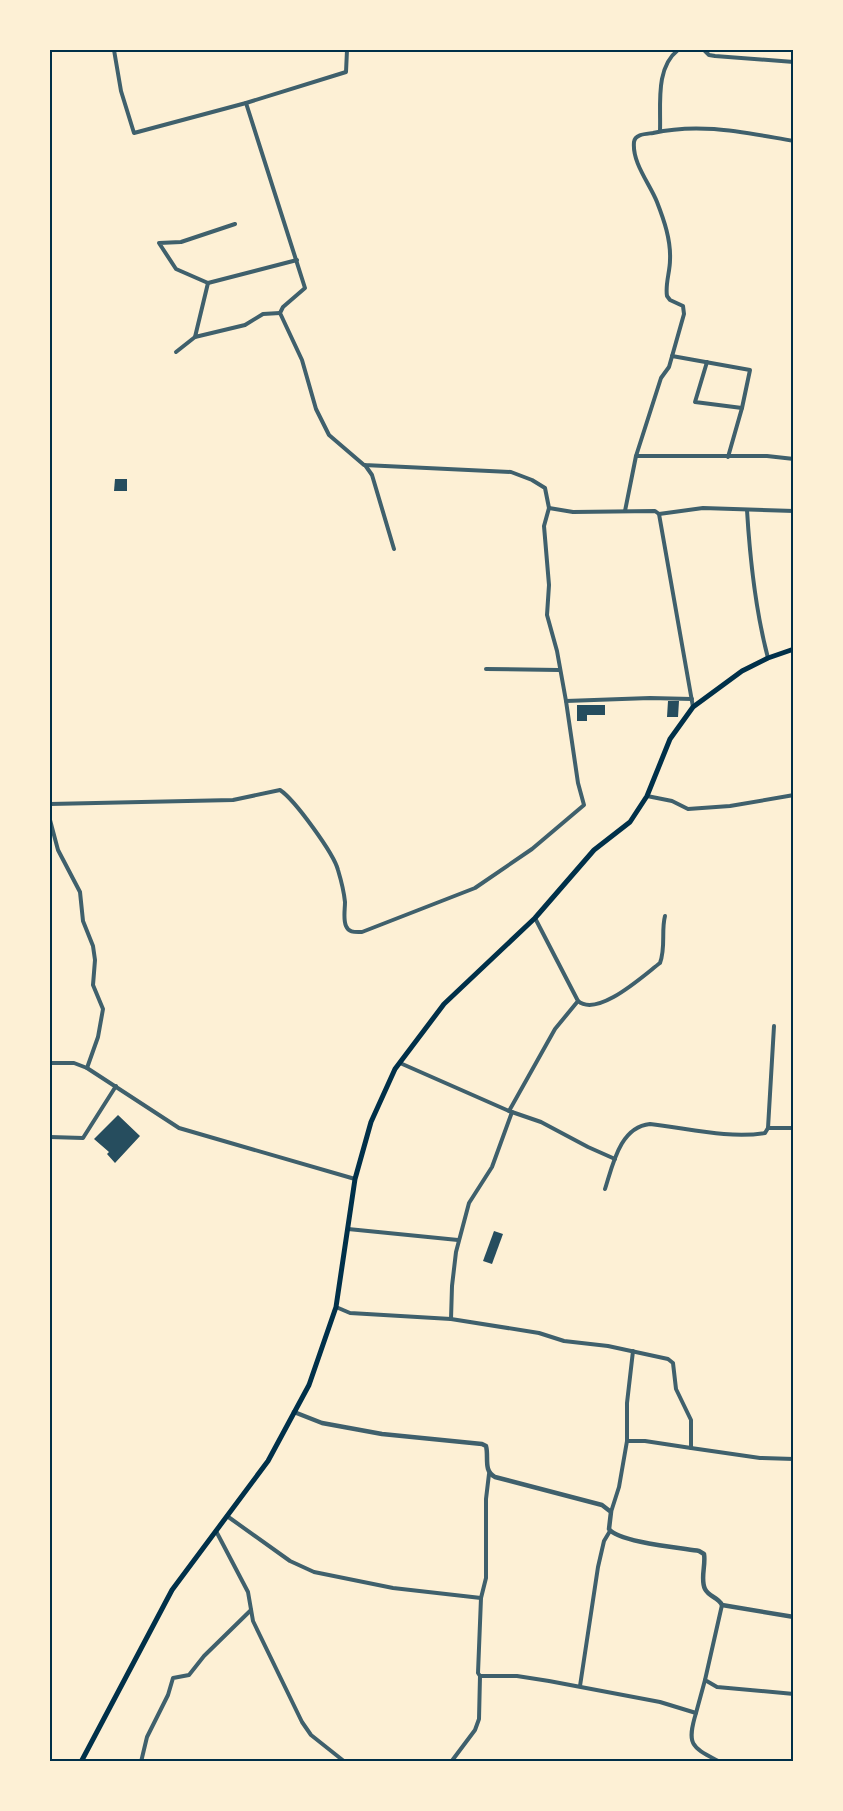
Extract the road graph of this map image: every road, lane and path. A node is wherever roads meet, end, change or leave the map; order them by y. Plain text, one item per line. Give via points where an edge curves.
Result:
1 (114, 50) edge
2 (347, 50) edge
3 (678, 50) edge
4 (704, 50) edge
5 (794, 62) edge
6 (246, 103) junction
7 (660, 131) junction
8 (794, 141) edge
9 (235, 224) dead end
10 (297, 260) junction
11 (208, 283) junction
12 (280, 313) junction
13 (195, 337) junction
14 (176, 352) dead end
15 (672, 356) junction
16 (706, 362) junction
17 (742, 408) junction
18 (636, 456) junction
19 (728, 457) junction
20 (794, 459) edge
21 (364, 465) junction
22 (549, 508) junction
23 (747, 510) junction
24 (625, 511) junction
25 (794, 511) edge
26 (659, 514) junction
27 (394, 549) dead end
28 (794, 649) edge
29 (768, 658) junction
30 (486, 669) dead end
31 (559, 670) junction
32 (692, 699) junction
33 (566, 701) junction
34 (693, 707) junction
35 (794, 795) edge
36 (647, 796) junction
37 (50, 804) edge
38 (50, 820) edge
39 (665, 916) dead end
40 (535, 918) junction
41 (579, 1001) junction
42 (774, 1026) dead end
43 (50, 1063) edge
44 (400, 1063) junction
45 (87, 1068) junction
46 (116, 1086) junction
47 (511, 1111) junction
48 (768, 1128) junction
49 (794, 1128) edge
50 (50, 1137) edge
51 (615, 1159) junction
52 (355, 1179) junction
53 (605, 1189) dead end
54 (348, 1229) junction
55 (458, 1240) junction
56 (336, 1307) junction
57 (451, 1319) junction
58 (633, 1351) junction
59 (294, 1412) junction
60 (627, 1441) junction
61 (691, 1448) junction
62 (794, 1459) edge
63 (489, 1474) junction
64 (611, 1512) junction
65 (227, 1516) junction
66 (216, 1531) junction
67 (610, 1532) junction
68 (481, 1598) junction
69 (722, 1605) junction
70 (252, 1610) junction
71 (794, 1617) edge
72 (480, 1676) junction
73 (705, 1680) junction
74 (580, 1686) junction
75 (794, 1694) edge
76 (696, 1713) junction
77 (81, 1761) edge
78 (141, 1761) edge
79 (345, 1761) edge
80 (451, 1761) edge
81 (720, 1761) edge

1 - 6 street via 134,133
2 - 6 street via 346,72
3 - 7 street via 666,63 662,75
4 - 5 street via 715,56
6 - 10 street
7 - 8 street via 708,127
7 - 15 street via 640,135 634,142 637,159 668,234 671,259 667,296 683,306
9 - 11 street via 181,242 159,243 176,269
10 - 11 street
10 - 12 street via 304,288
11 - 13 street
12 - 13 street via 263,314 245,325
12 - 21 street via 329,435
13 - 14 street
15 - 16 street
15 - 18 street
16 - 17 street via 750,370
16 - 17 street via 695,402
17 - 19 street
18 - 19 street
18 - 24 street
19 - 20 street
21 - 22 street via 511,472 545,488
21 - 27 street via 372,475
22 - 24 street via 573,512
22 - 31 street via 544,526 549,585 547,615
23 - 25 street
23 - 26 street via 703,508
23 - 29 street via 759,625
24 - 26 street
26 - 32 street
28 - 29 main road
29 - 34 main road via 742,671
30 - 31 street
31 - 33 street
32 - 33 street
32 - 34 street
33 - 37 street via 582,807 532,849 476,888 362,932 347,928 338,867 301,809 280,790 233,800
34 - 36 main road via 670,739
35 - 36 street via 688,809
36 - 40 main road via 630,822 594,850
38 - 45 street via 58,850 80,892 83,921 94,953 93,986 103,1009
39 - 41 street via 660,963 612,998 590,1006
40 - 41 street
40 - 44 main road via 444,1004
41 - 47 street via 555,1029
42 - 48 street
43 - 45 street via 74,1063
44 - 47 street
44 - 52 main road via 371,1122
45 - 46 street
46 - 50 street via 83,1138
46 - 52 street via 180,1128
47 - 51 street
47 - 55 street via 492,1167 469,1203
48 - 49 street
48 - 51 street via 763,1134 724,1133 642,1124 626,1137
51 - 53 street
52 - 54 main road
54 - 55 street
54 - 56 main road
55 - 57 street
56 - 57 street via 350,1313
56 - 59 main road via 309,1385
57 - 58 street
58 - 60 street
58 - 61 street via 673,1363 676,1389 691,1420
59 - 63 street via 322,1423 382,1434 482,1444 487,1450
59 - 65 main road via 268,1461
60 - 61 street
60 - 64 street
61 - 62 street
63 - 64 street via 602,1505
63 - 68 street via 486,1578
64 - 67 street
65 - 66 main road
65 - 68 street via 290,1561 314,1572 393,1588
66 - 70 street via 248,1592
66 - 77 main road via 172,1590
67 - 69 street via 704,1554 705,1590
67 - 74 street via 598,1567
68 - 72 street
69 - 71 street
69 - 73 street
70 - 78 street via 189,1675 173,1678 147,1737
70 - 79 street via 253,1621 302,1722 311,1735
72 - 74 street via 517,1676
72 - 80 street via 475,1730
73 - 75 street via 717,1688
73 - 76 street
74 - 76 street
76 - 81 street via 690,1740 695,1749

